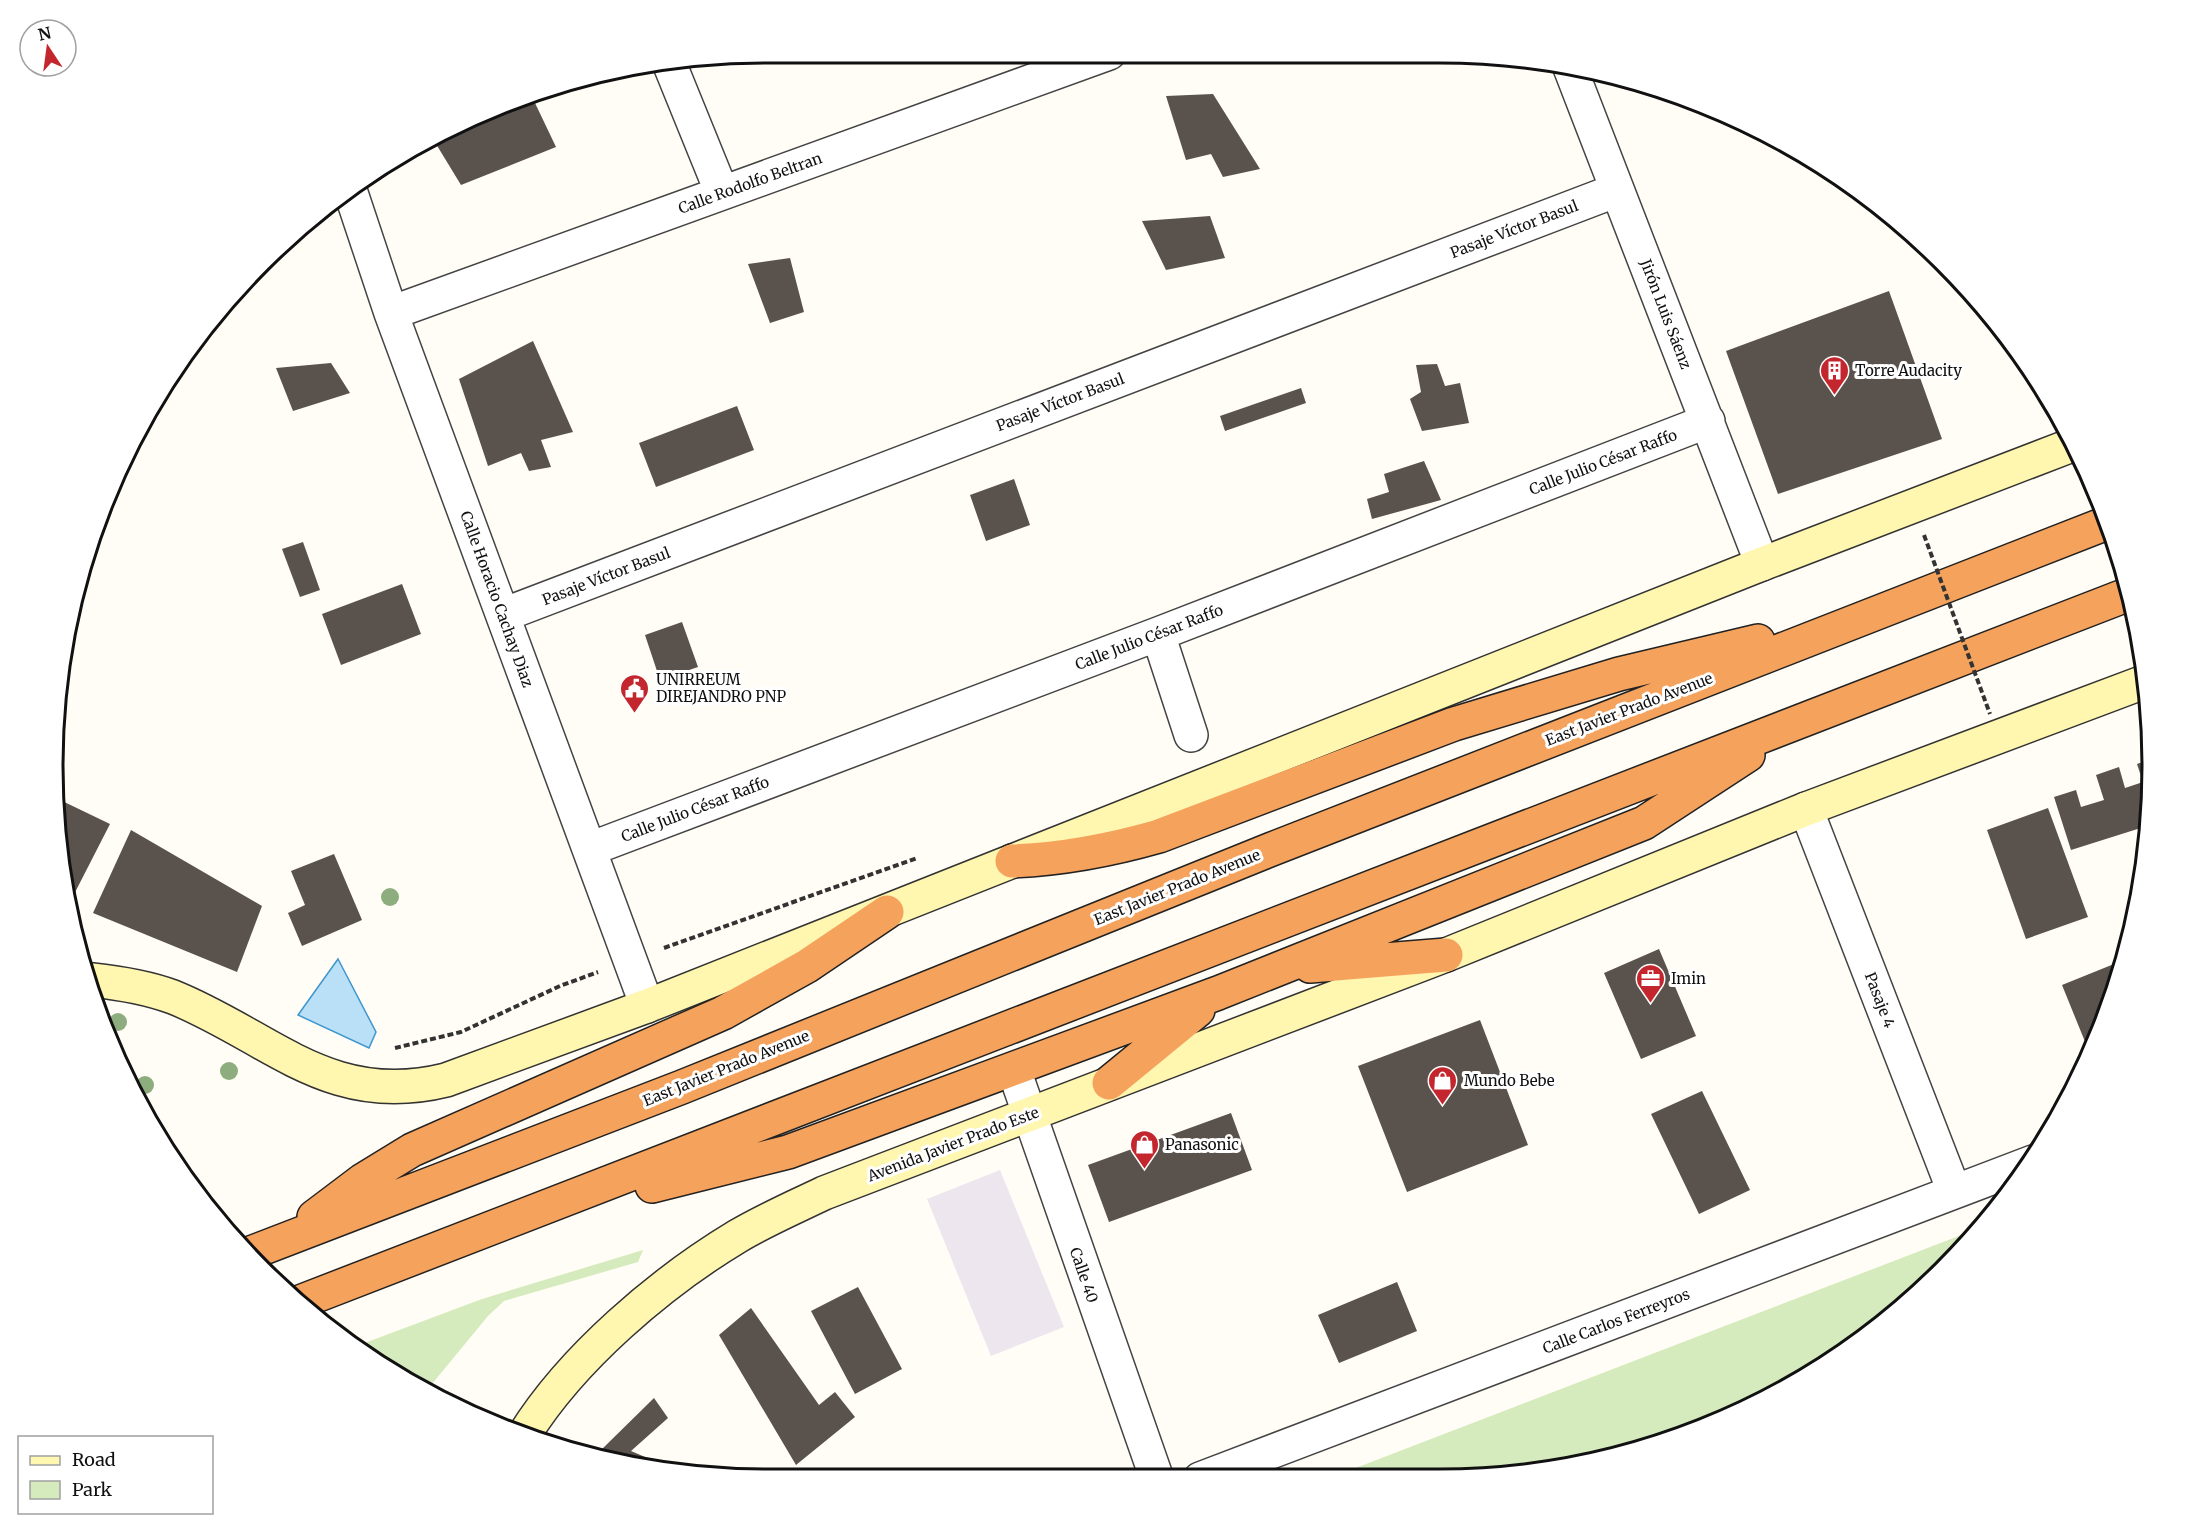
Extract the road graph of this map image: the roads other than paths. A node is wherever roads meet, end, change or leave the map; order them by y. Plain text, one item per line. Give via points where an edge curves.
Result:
1 (1079, 63) edge
2 (672, 69) edge
3 (1573, 77) edge
4 (1617, 190) junction
5 (722, 193) junction
6 (353, 197) edge
7 (392, 313) junction
8 (1708, 421) junction
9 (2066, 447) edge
10 (2099, 526) edge
11 (1762, 564) junction
12 (2121, 597) edge
13 (2122, 602) edge
14 (2095, 608) junction
15 (503, 615) junction
16 (1851, 621) junction
17 (1158, 634) junction
18 (2137, 685) edge
19 (1807, 717) junction
20 (1191, 735) dead end
21 (1806, 809) junction
22 (590, 849) junction
23 (1012, 861) junction
24 (887, 912) junction
25 (1446, 955) junction
26 (1279, 969) junction
27 (97, 981) edge
28 (1218, 993) junction
29 (647, 1006) junction
30 (1014, 1070) junction
31 (1109, 1083) junction
32 (1028, 1116) junction
33 (2016, 1168) edge
34 (1954, 1191) junction
35 (511, 1223) junction
36 (284, 1240) junction
37 (257, 1251) edge
38 (307, 1299) edge
39 (529, 1428) edge
40 (1153, 1469) edge
41 (1226, 1469) edge

1 - 5 street, Calle Rodolfo Beltran
2 - 5 street
3 - 4 street, Jirón Luis Sáenz
4 - 8 street, Jirón Luis Sáenz
4 - 15 street, Pasaje Víctor Basul
5 - 7 street, Calle Rodolfo Beltran
6 - 7 street, Calle Horacio Cachay Diaz
7 - 15 street, Calle Horacio Cachay Diaz
8 - 11 street, Jirón Luis Sáenz
8 - 17 street, Calle Julio César Raffo
9 - 11 main road
10 - 16 highway, East Javier Prado Avenue
11 - 23 main road
12 - 14 highway
13 - 14 highway
14 - 19 highway
15 - 22 street, Calle Horacio Cachay Diaz
16 - 23 highway via 1562,689 1454,724 1113,850
16 - 36 highway, East Javier Prado Avenue via 923,987 682,1087
17 - 20 street
17 - 22 street, Calle Julio César Raffo
18 - 21 main road
19 - 26 highway via 1644,823
19 - 35 highway
21 - 25 main road
21 - 34 street, Pasaje 4
22 - 29 street, Calle Horacio Cachay Diaz
23 - 24 main road
24 - 29 main road
24 - 36 highway via 807,966 723,1013 412,1150 363,1180
25 - 26 highway
25 - 31 main road, Avenida Javier Prado Este
26 - 28 highway
27 - 29 main road via 156,991 314,1071 380,1086 422,1086 446,1080
28 - 30 highway
28 - 31 highway
30 - 32 street, Calle 40
30 - 35 highway via 788,1152
31 - 32 main road, Avenida Javier Prado Este
32 - 39 main road, Avenida Javier Prado Este via 824,1193 730,1241 665,1288 601,1344
32 - 40 street, Calle 40
33 - 34 street, Calle Carlos Ferreyros
34 - 41 street, Calle Carlos Ferreyros
35 - 38 highway
36 - 37 highway, East Javier Prado Avenue

